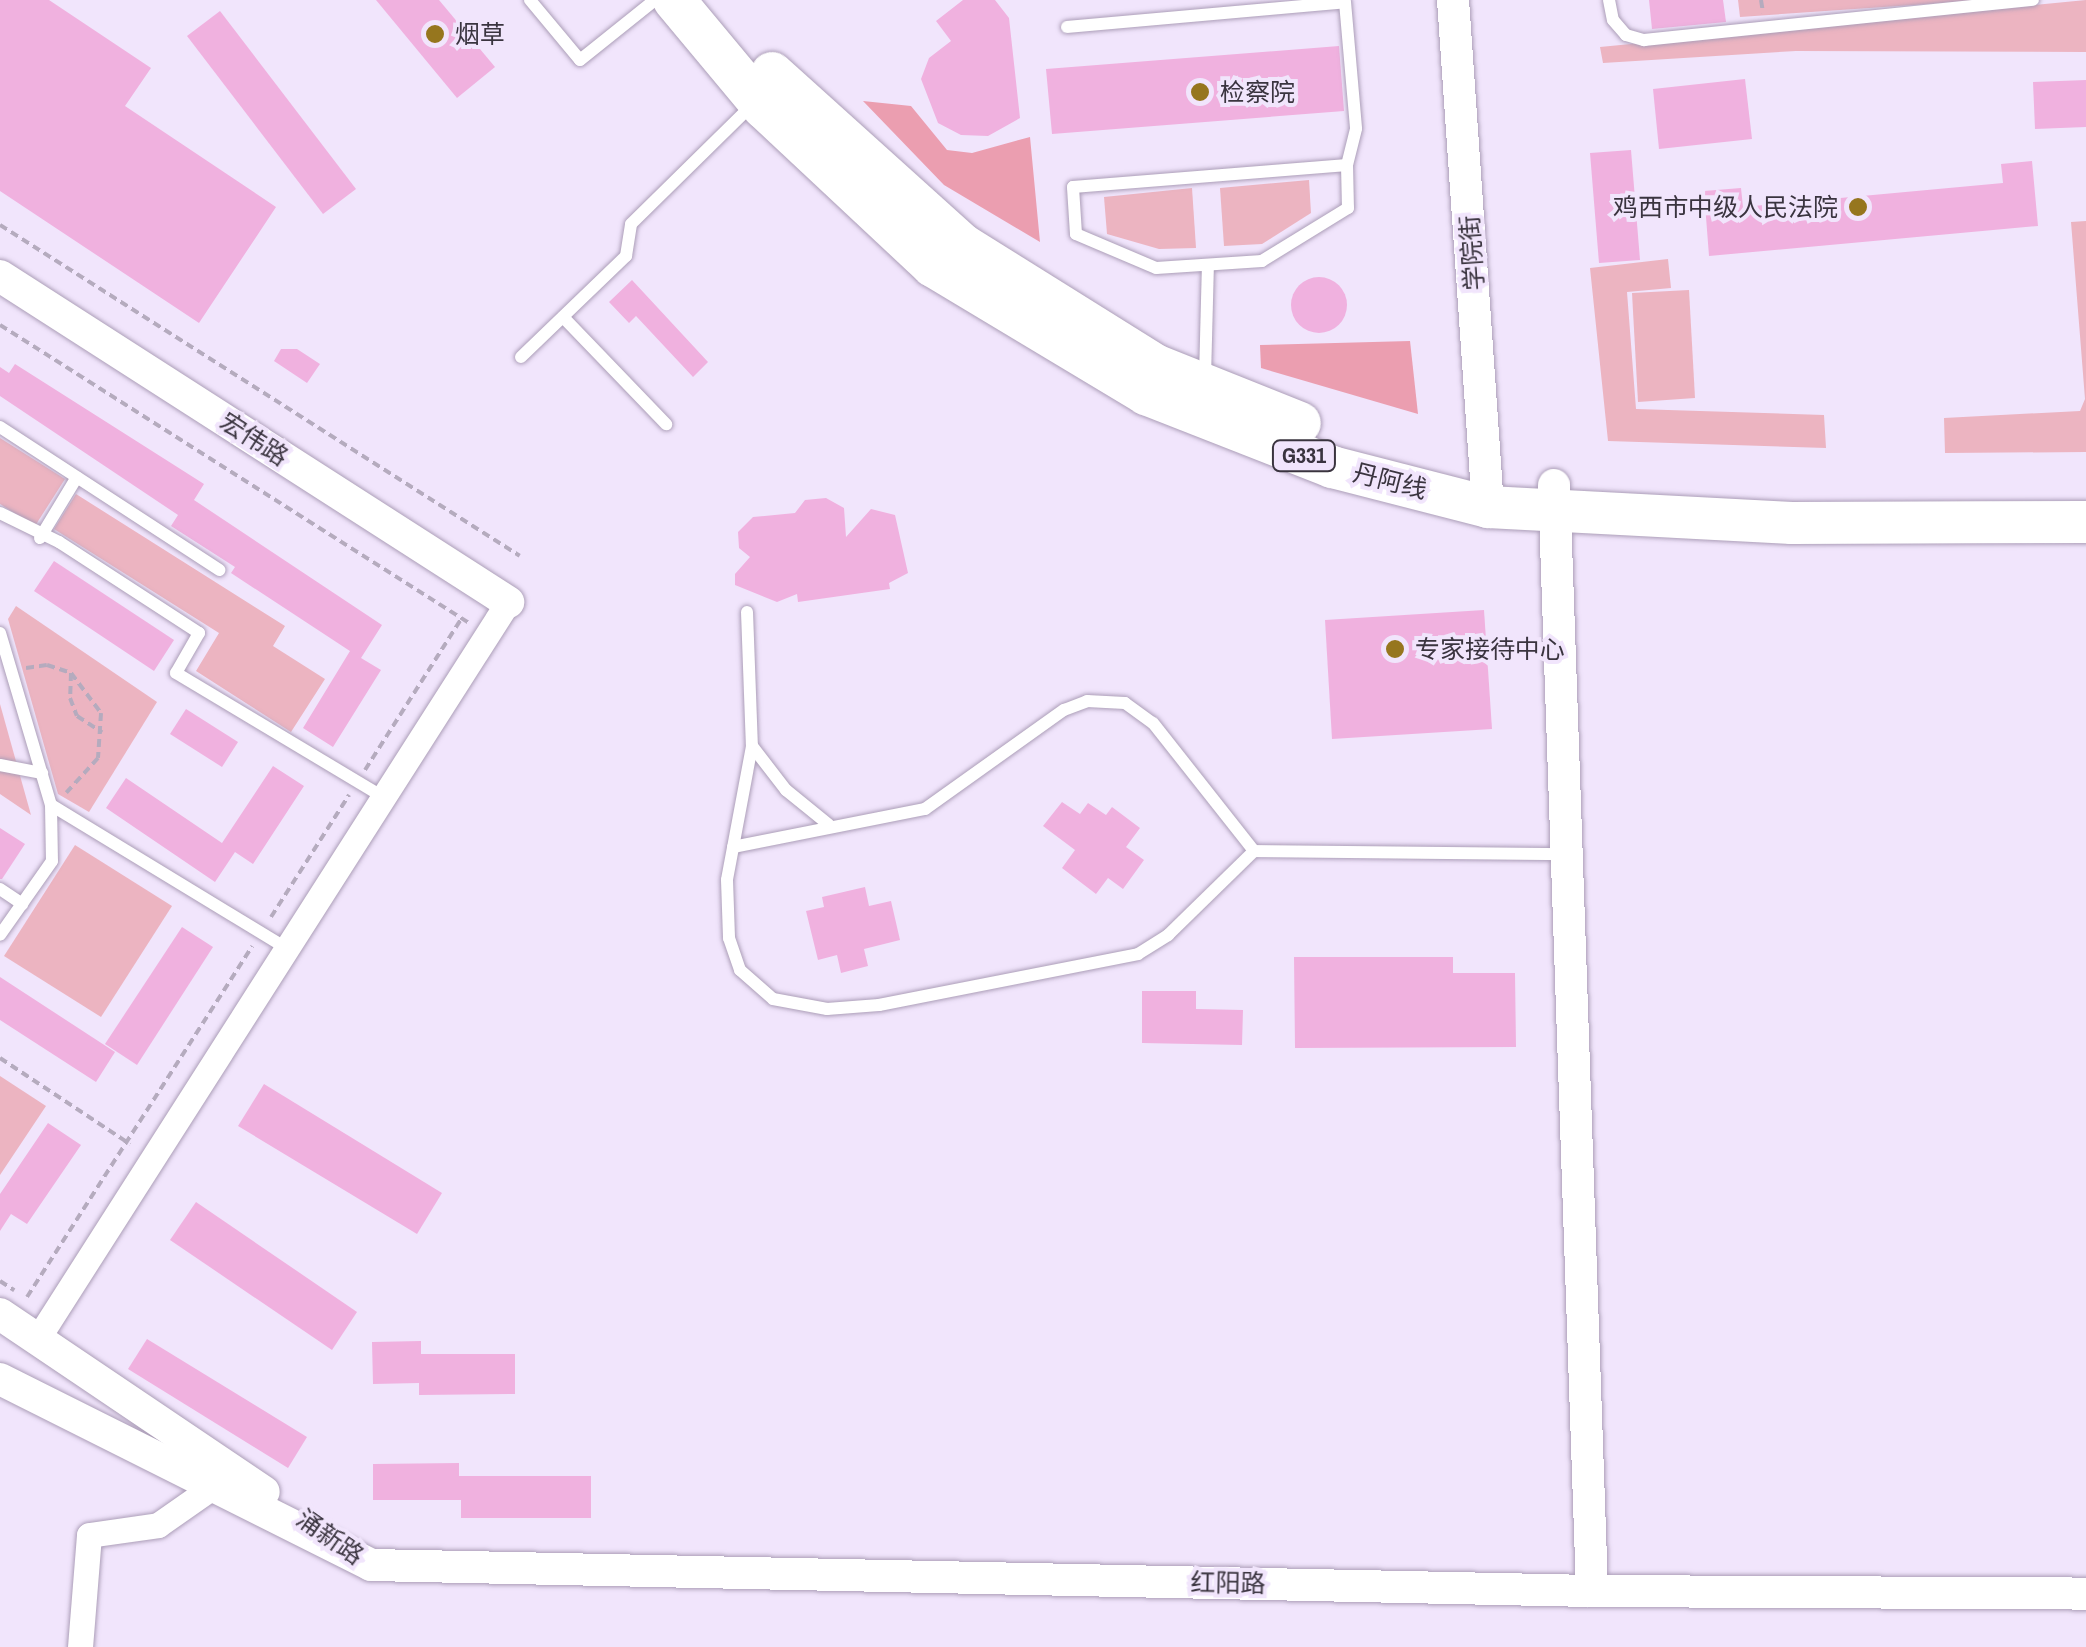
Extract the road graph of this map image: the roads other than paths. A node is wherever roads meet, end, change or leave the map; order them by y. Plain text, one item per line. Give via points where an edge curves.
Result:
1 (530, 0) edge
2 (656, 0) edge
3 (674, 0) edge
4 (710, 0) edge
5 (1453, 0) edge
6 (1609, 0) edge
7 (2033, 0) edge
8 (1213, 7) edge
9 (1067, 28) dead end
10 (757, 99) junction
11 (1347, 165) junction
12 (1208, 266) junction
13 (0, 276) edge
14 (563, 317) junction
15 (521, 357) dead end
16 (1204, 384) junction
17 (666, 424) dead end
18 (0, 427) edge
19 (77, 477) junction
20 (1488, 493) junction
21 (2086, 493) edge
22 (1554, 498) junction
23 (0, 513) edge
24 (2086, 522) edge
25 (40, 538) junction
26 (219, 570) dead end
27 (508, 602) joint
28 (747, 612) dead end
29 (0, 633) edge
30 (752, 746) junction
31 (0, 764) edge
32 (42, 773) junction
33 (383, 797) junction
34 (51, 805) junction
35 (829, 826) junction
36 (732, 847) junction
37 (1254, 851) junction
38 (1567, 854) junction
39 (0, 889) edge
40 (22, 904) junction
41 (0, 935) edge
42 (286, 948) junction
43 (0, 1314) edge
44 (38, 1338) junction
45 (0, 1379) edge
46 (214, 1486) junction
47 (371, 1565) junction
48 (1592, 1591) junction
49 (2086, 1594) edge
50 (80, 1647) edge

1 - 2 lane via 580,60
3 - 10 highway, 丹阿线 / G331
4 - 16 highway, 丹阿线 / G331 via 785,89 963,245 1155,365
5 - 20 street, 学院街
6 - 7 lane via 1613,20 1626,35 1644,40
8 - 9 lane
8 - 11 lane via 1345,2 1356,129
10 - 14 lane via 631,224 626,256
10 - 20 highway, 丹阿线 / G331 via 932,266 1146,394 1332,466
11 - 12 lane via 1348,208 1262,260
11 - 12 lane via 1073,187 1076,234 1156,268
12 - 16 lane
13 - 27 street, 宏伟路
14 - 15 lane
14 - 17 lane
16 - 20 highway, 丹阿线 / G331
18 - 19 lane
19 - 25 lane
19 - 26 lane
20 - 22 highway, 丹阿线 / G331
21 - 22 highway, 丹阿线 / G331
22 - 24 highway, 丹阿线 / G331 via 1792,523
22 - 38 street
23 - 25 lane
25 - 33 lane via 58,542 199,633 176,673
27 - 33 street
28 - 30 lane
29 - 32 lane
30 - 35 lane via 786,790
30 - 36 lane
31 - 32 lane
32 - 34 lane
33 - 42 street
34 - 40 lane via 52,861
34 - 42 lane
35 - 36 lane
35 - 37 lane via 925,809 1064,710 1088,701 1125,703 1153,723
36 - 37 lane via 729,938 740,970 773,999 827,1009 1138,954
37 - 38 lane
38 - 48 street
39 - 40 lane
40 - 41 lane
42 - 44 street
43 - 44 street, 涌新路
44 - 47 street, 涌新路
45 - 46 street, 涌新路
46 - 47 street, 涌新路
46 - 50 street via 158,1525 89,1535
47 - 48 street, 红阳路
48 - 49 street, 红阳路

